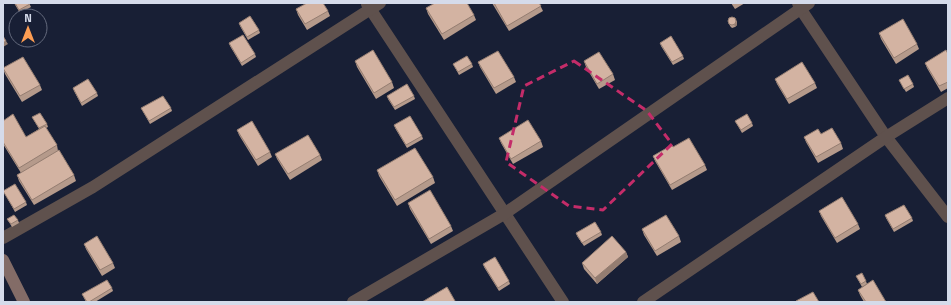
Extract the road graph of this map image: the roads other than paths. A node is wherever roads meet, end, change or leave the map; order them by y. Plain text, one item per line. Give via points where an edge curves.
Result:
1 (380, 3) edge
2 (802, 5) edge
3 (368, 6) edge
4 (948, 98) edge
5 (886, 137) junction
6 (504, 214) junction
7 (948, 217) edge
8 (3, 238) edge
9 (3, 260) edge
10 (24, 302) edge
11 (353, 302) edge
12 (563, 302) edge
13 (643, 302) edge

1 - 3 street
2 - 5 street
2 - 6 street
3 - 6 street
3 - 8 street via 93,188
4 - 5 street
5 - 7 street
5 - 13 street
6 - 11 street
6 - 12 street
9 - 10 street

